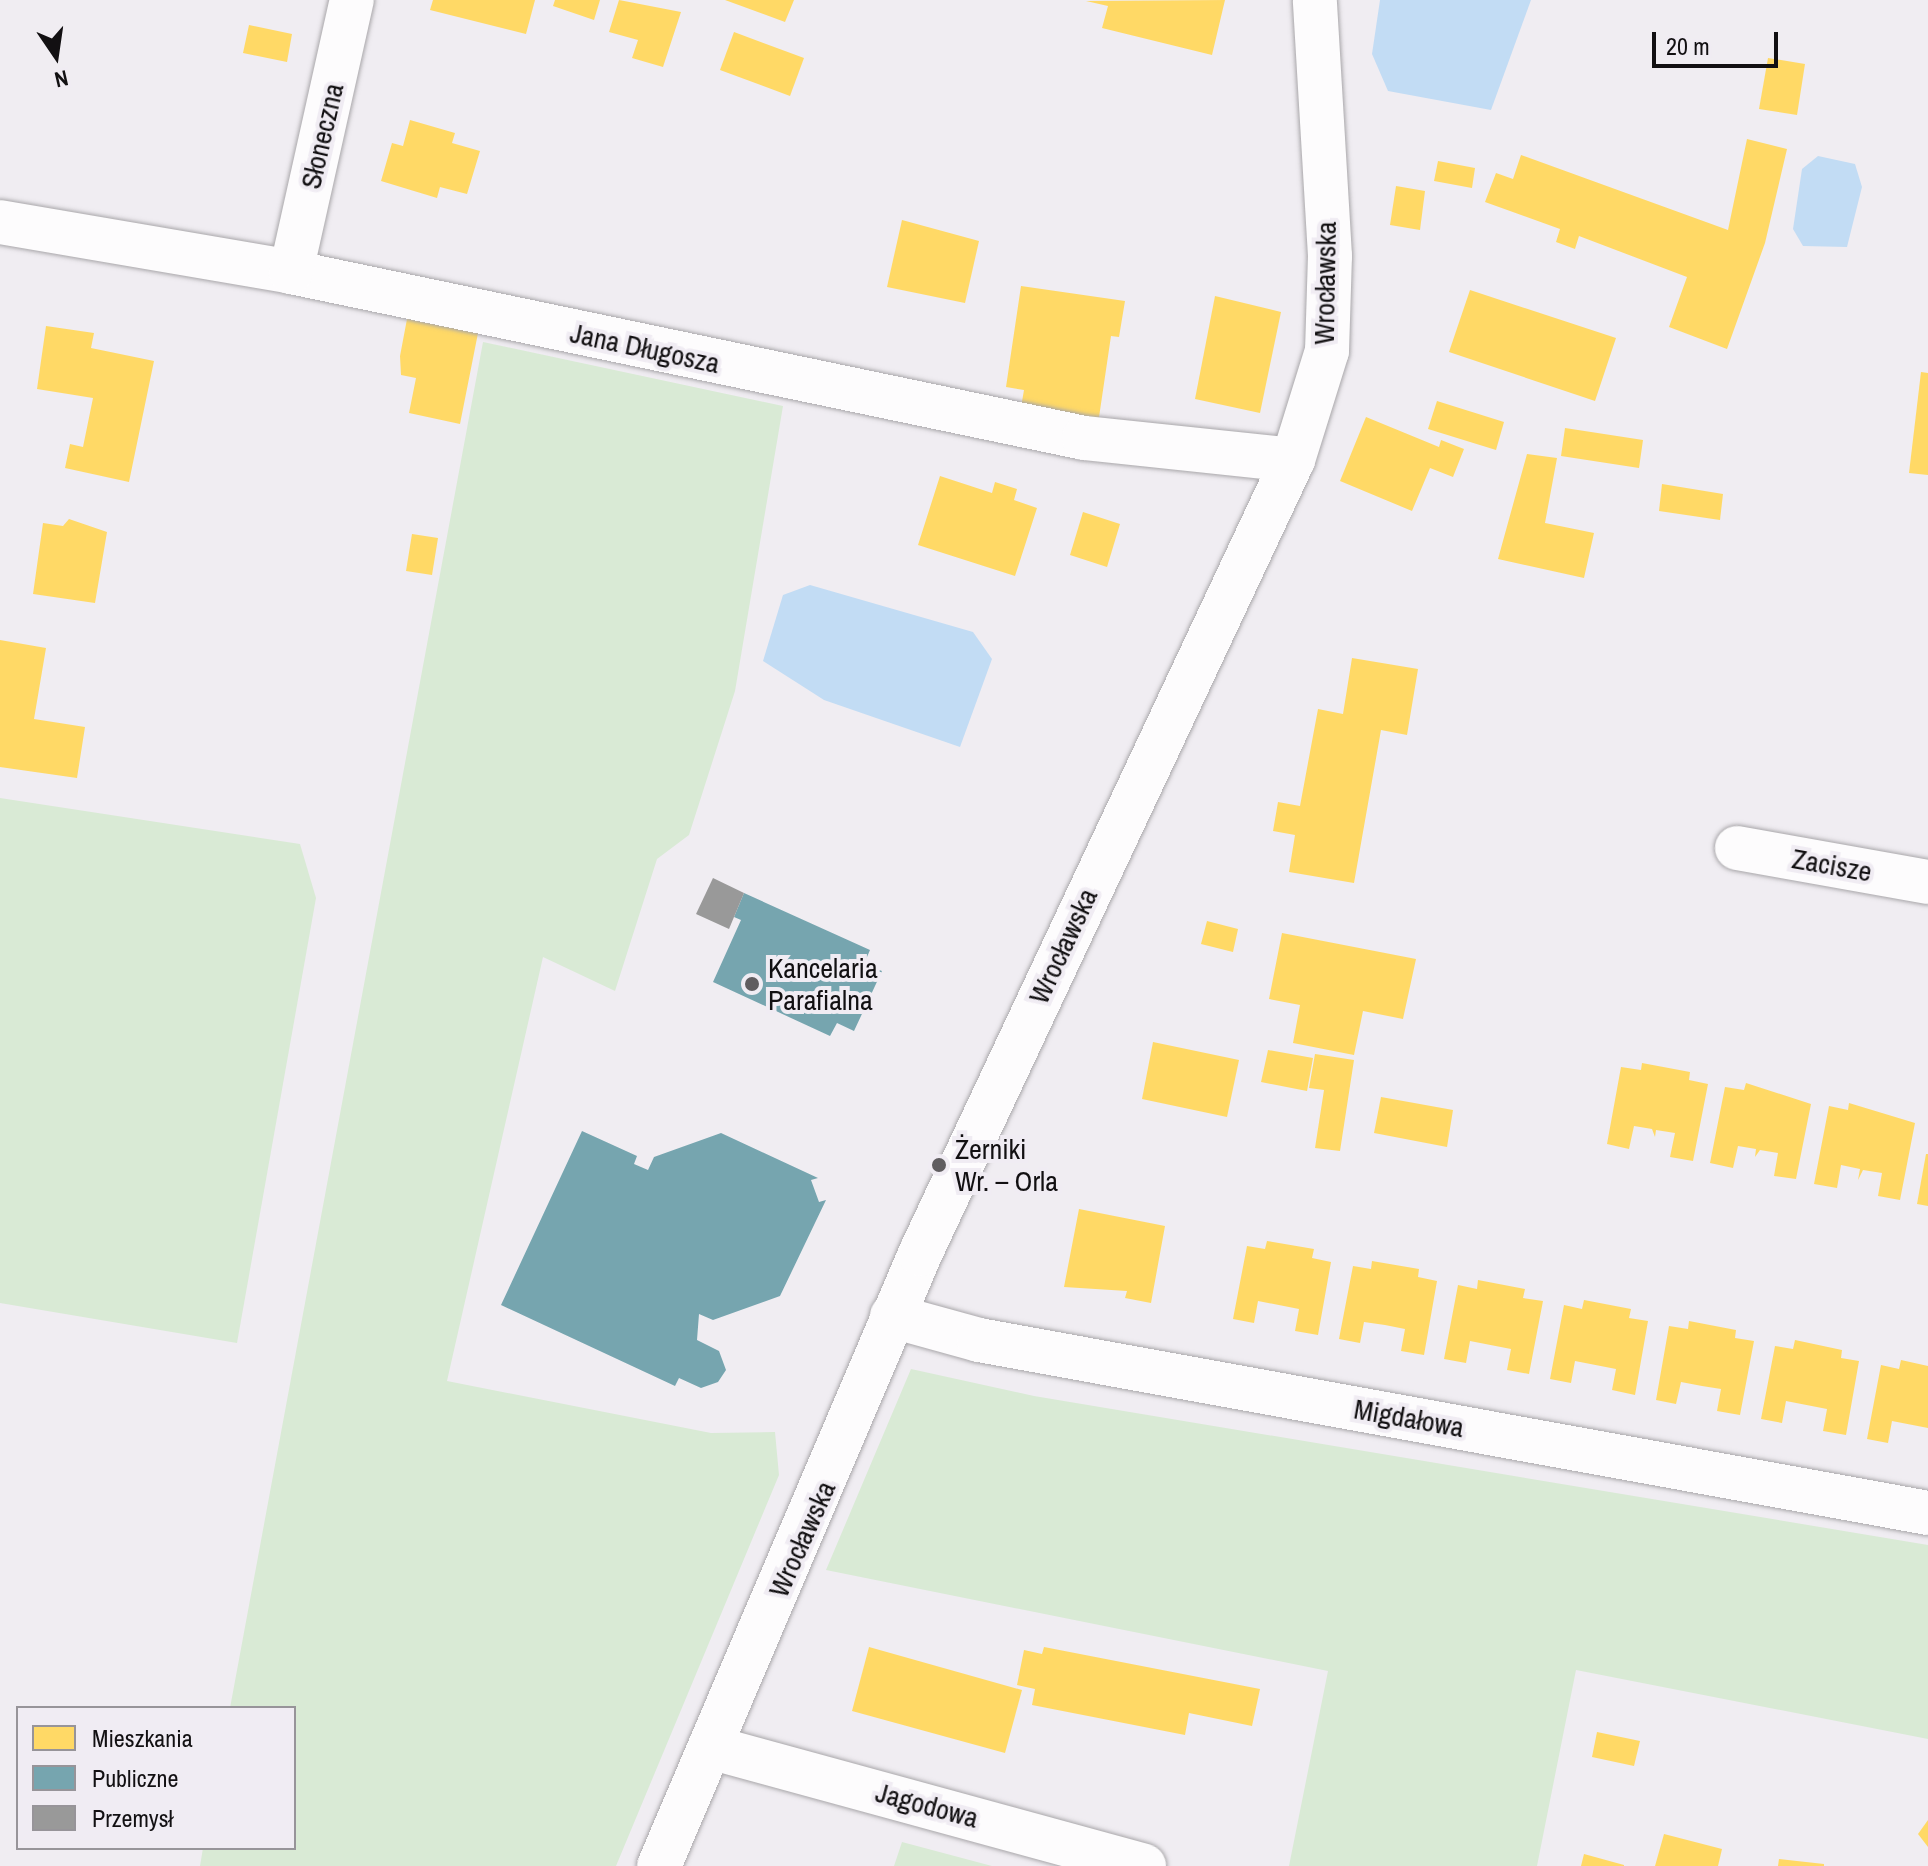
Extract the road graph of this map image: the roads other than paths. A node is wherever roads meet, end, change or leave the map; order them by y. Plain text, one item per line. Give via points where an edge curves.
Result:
1 (352, 0) edge
2 (1315, 0) edge
3 (0, 222) edge
4 (291, 272) junction
5 (1293, 460) junction
6 (1737, 848) dead end
7 (1928, 882) edge
8 (892, 1316) junction
9 (1928, 1513) edge
10 (710, 1747) junction
11 (659, 1866) edge
12 (1144, 1866) edge

1 - 4 street, Słoneczna
2 - 5 street, Wrocławska via 1330,256 1327,351
3 - 4 street, Jana Długosza
4 - 5 street, Jana Długosza via 1084,438
5 - 8 street, Wrocławska
6 - 7 street, Zacisze
8 - 9 street, Migdałowa via 979,1340
8 - 10 street, Wrocławska via 824,1494
10 - 11 street, Wrocławska
10 - 12 street, Jagodowa

